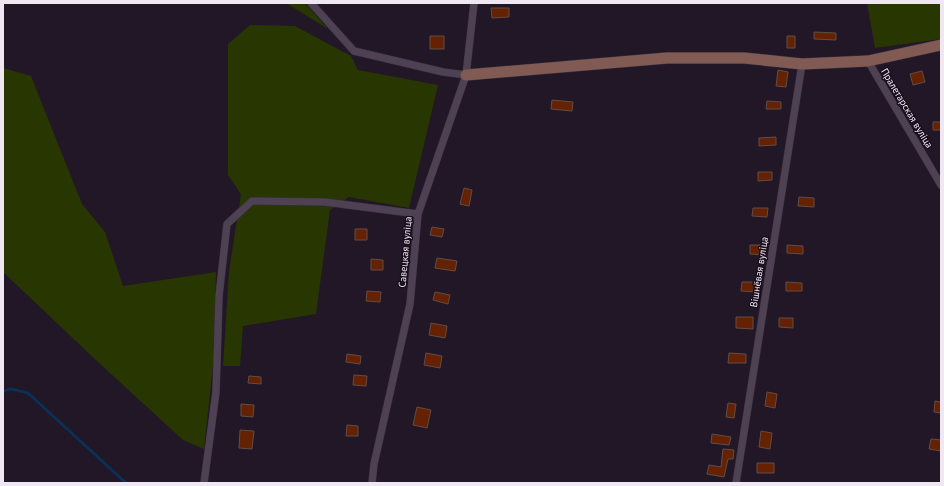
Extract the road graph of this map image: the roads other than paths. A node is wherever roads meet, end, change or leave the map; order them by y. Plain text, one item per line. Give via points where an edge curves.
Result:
1 (474, 3) edge
2 (314, 5) edge
3 (941, 44) edge
4 (868, 61) junction
5 (802, 64) junction
6 (466, 75) junction
7 (941, 186) edge
8 (418, 214) junction
9 (204, 483) edge
10 (372, 483) edge
11 (736, 483) edge

1 - 6 street, Савецкая вуліца
2 - 6 street via 354,51
3 - 4 street
4 - 5 street
4 - 7 street, Пралетарская вуліца
5 - 6 street via 744,58 667,58
5 - 11 street, Вішнёвая вуліца
6 - 8 street, Савецкая вуліца
8 - 9 street via 325,202 252,201 227,224 219,296 216,392
8 - 10 street, Савецкая вуліца via 410,304

